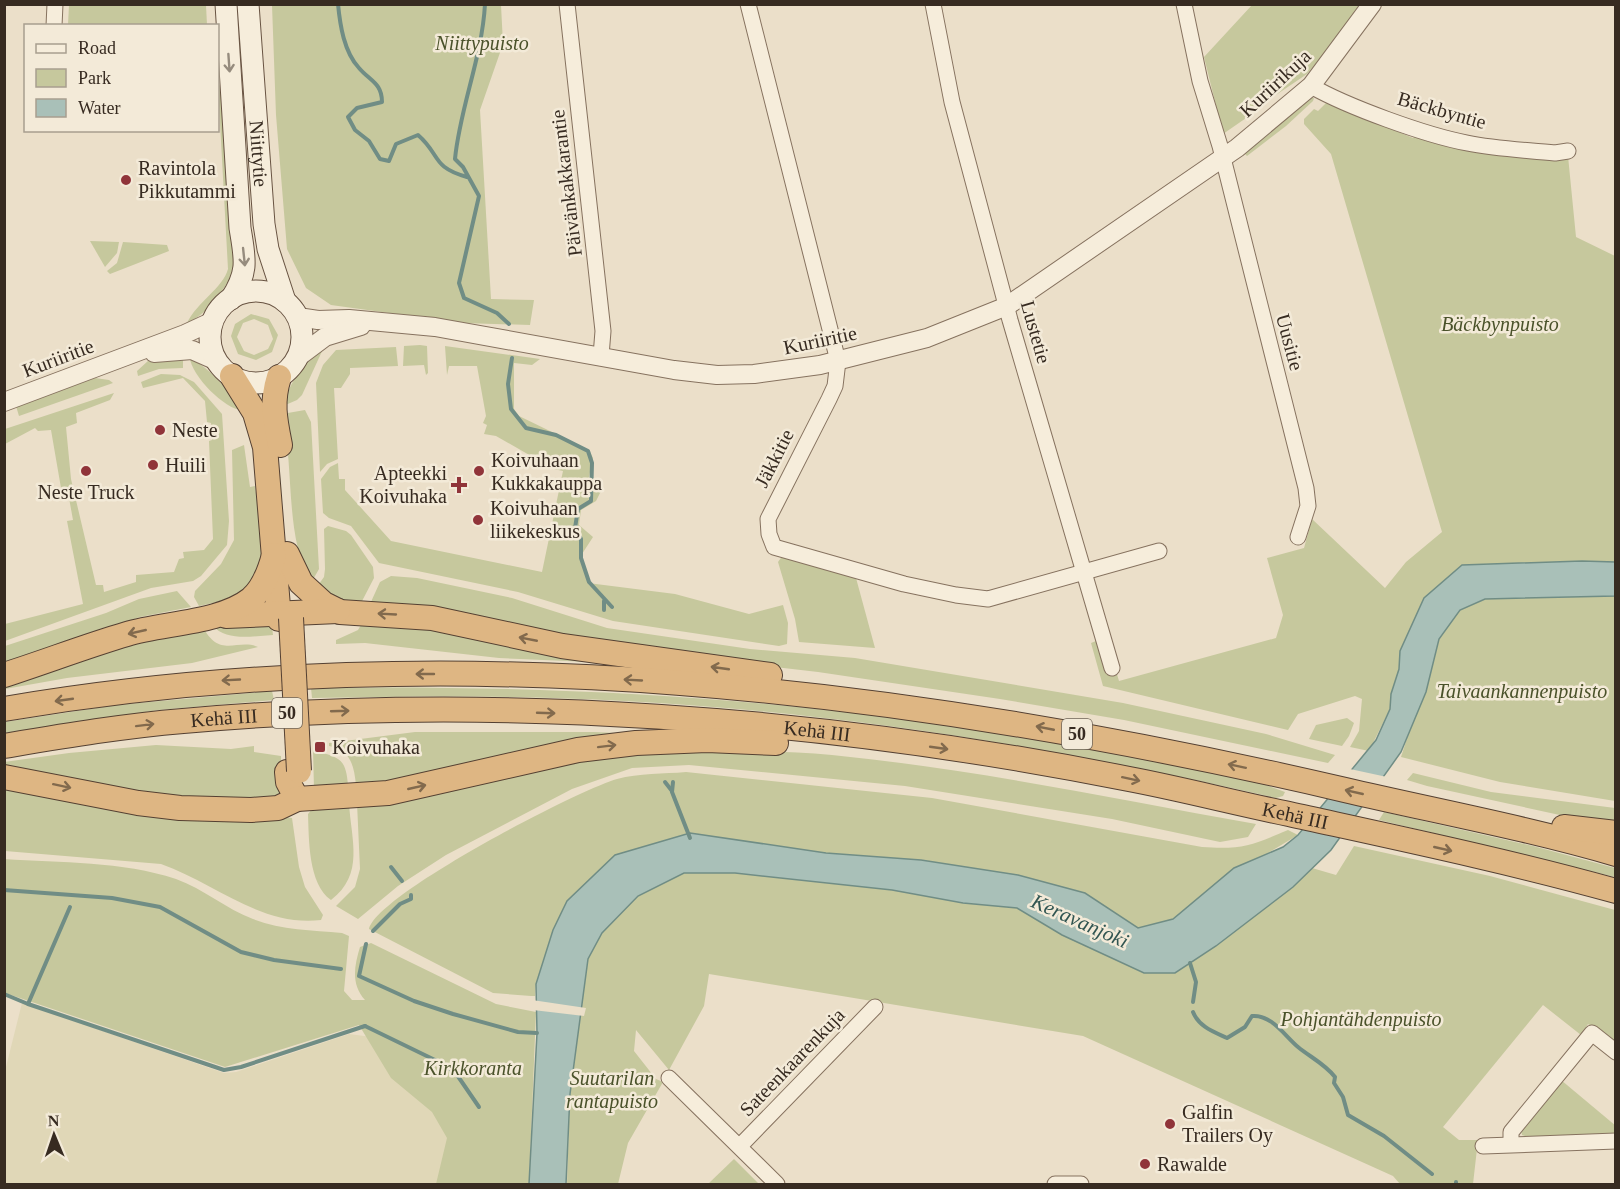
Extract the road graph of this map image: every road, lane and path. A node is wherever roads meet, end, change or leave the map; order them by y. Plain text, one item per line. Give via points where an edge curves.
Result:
1 (55, 4) edge
2 (226, 4) edge
3 (248, 4) edge
4 (567, 4) edge
5 (747, 4) edge
6 (933, 4) edge
7 (1184, 4) edge
8 (1372, 4) edge
9 (54, 24) edge
10 (1311, 86) junction
11 (1568, 151) dead end
12 (1223, 158) junction
13 (231, 299) junction
14 (1007, 306) junction
15 (291, 309) junction
16 (213, 321) junction
17 (377, 321) junction
18 (128, 356) junction
19 (601, 356) junction
20 (297, 358) junction
21 (838, 361) junction
22 (224, 369) junction
23 (279, 377) junction
24 (4, 402) edge
25 (1298, 537) dead end
26 (1159, 551) dead end
27 (281, 554) junction
28 (1083, 573) junction
29 (340, 612) junction
30 (285, 615) junction
31 (194, 620) junction
32 (1112, 668) dead end
33 (4, 675) edge
34 (859, 700) junction
35 (4, 709) edge
36 (881, 739) junction
37 (4, 746) edge
38 (4, 777) edge
39 (297, 799) junction
40 (1461, 815) junction
41 (1616, 833) edge
42 (1616, 855) edge
43 (1616, 891) edge
44 (875, 1007) dead end
45 (1616, 1052) edge
46 (669, 1078) dead end
47 (1616, 1141) edge
48 (1511, 1144) junction
49 (740, 1146) junction
50 (1483, 1146) dead end
51 (777, 1185) edge
52 (1055, 1185) edge
53 (1081, 1185) edge

1 - 9 street
2 -> 13 main road, Niittytie via 245,260 243,281
3 - 15 main road, Niittytie via 264,224 268,249
4 - 19 street, Päivänkakkarantie via 603,331
5 - 21 street, Jäkkitie
6 - 14 street, Lustetie via 952,102
7 - 12 street, Uusitie via 1200,81
8 - 10 street, Kuriirikuja
10 - 11 street, Bäckbyntie via 1381,115 1467,143 1555,153
10 - 12 street, Kuriirikuja
12 - 14 street, Kuriiritie
12 - 25 street, Uusitie via 1306,488 1308,506
13 - 15 main road via 245,292 262,292
13 - 16 main road
14 - 21 street, Kuriiritie via 927,338
14 - 28 street, Lustetie
15 - 17 street, Kuriiritie via 318,320
15 - 20 main road via 302,334
16 - 18 street, Kuriiritie
16 - 22 main road via 210,336
17 - 19 street, Kuriiritie via 435,327
17 - 20 street, Kuriiritie via 325,337
18 - 22 street, Kuriiritie via 186,350 207,355
18 - 24 street, Kuriiritie
19 - 21 street, Kuriiritie via 717,375 776,372
20 - 23 main road
21 - 28 street, Jäkkitie via 835,386 768,519 774,547 892,581 972,598 988,599
22 - 23 main road via 255,383
22 - 27 highway via 261,427
23 - 27 highway via 273,411 281,452
26 - 28 street, Jäkkitie
27 - 29 highway via 301,583 324,604
27 - 30 highway
27 - 31 highway via 252,598
28 - 32 street, Lustetie
29 - 30 highway
34 -> 29 highway via 786,677 562,646 432,618
30 - 31 highway
30 - 39 highway, bridge
31 -> 33 highway via 129,634
34 -> 35 highway, Kehä III / 50 via 660,681 484,674 336,674 164,686
40 -> 34 highway, Kehä III / 50 via 1033,725
37 -> 36 highway, Kehä III / 50 via 178,721 417,710 662,718
39 -> 36 highway via 405,790 507,764 636,743
36 -> 43 highway, Kehä III / 50 via 1129,779
38 -> 39 highway via 180,808 278,808
40 - 41 highway
40 - 42 highway, Kehä III / 50
44 - 49 street, Sateenkaarenkuja
45 - 48 street via 1592,1033 1511,1132
46 - 49 street
47 - 48 street
48 - 50 street
49 - 51 street
52 - 53 street

